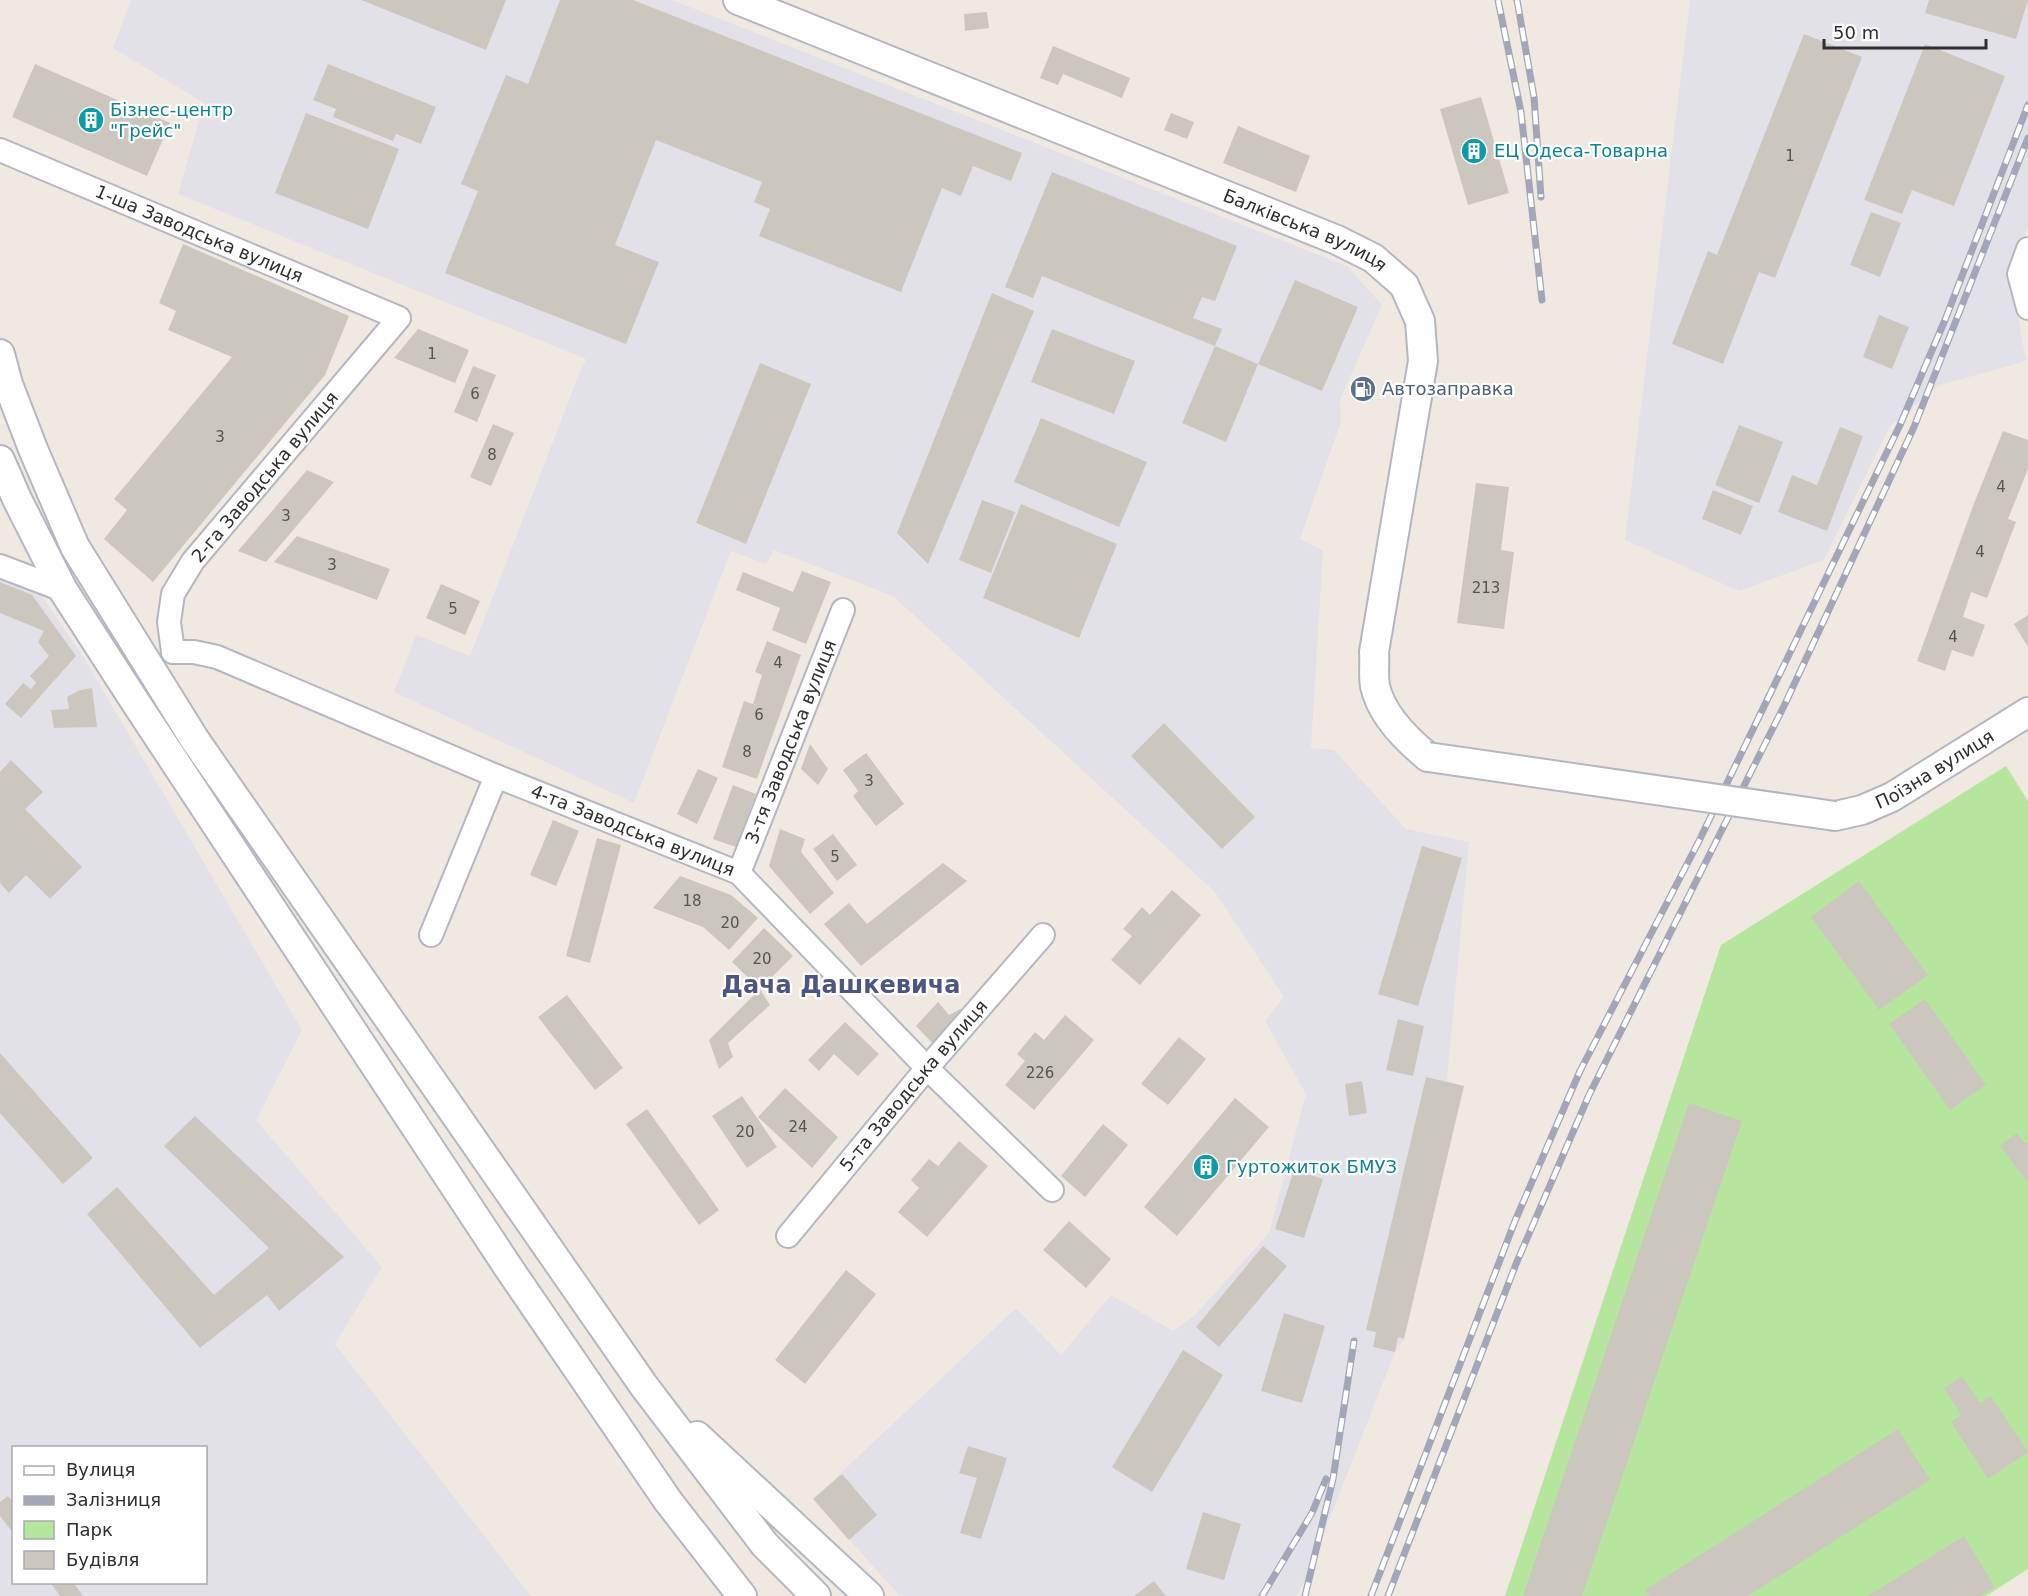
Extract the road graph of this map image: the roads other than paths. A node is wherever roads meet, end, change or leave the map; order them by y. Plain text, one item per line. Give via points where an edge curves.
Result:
1 (738, 0) edge
2 (0, 150) edge
3 (2028, 249) edge
4 (2028, 308) edge
5 (399, 318) joint
6 (0, 354) edge
7 (0, 460) edge
8 (0, 566) edge
9 (63, 590) junction
10 (843, 610) dead end
11 (173, 652) junction
12 (156, 676) junction
13 (2028, 712) edge
14 (496, 776) junction
15 (1836, 816) joint
16 (739, 873) junction
17 (431, 935) dead end
18 (1042, 935) dead end
19 (927, 1068) junction
20 (1052, 1190) dead end
21 (788, 1236) dead end
22 (644, 1386) junction
23 (742, 1596) edge
24 (816, 1596) edge
25 (868, 1596) edge

1 - 15 street, Балківська вулиця, bridge via 1337,240 1373,258 1404,285 1420,321 1423,361 1374,652 1375,686 1402,735 1428,757
2 - 5 street, 1-ша Заводська вулиця
3 - 4 street via 2019,274
5 - 11 street, 2-га Заводська вулиця via 193,561 173,594 169,622
6 - 12 street via 24,427 75,547
7 - 9 street
8 - 9 street
9 - 23 street via 510,1270 668,1501
10 - 16 street, 3-тя Заводська вулиця
11 - 12 street
11 - 14 street, 4-та Заводська вулиця via 217,657
12 - 22 street via 195,740
13 - 15 street, Поїзна вулиця via 1892,797
14 - 16 street, 4-та Заводська вулиця
14 - 17 street
16 - 19 street, 4-та Заводська вулиця
18 - 19 street, 5-та Заводська вулиця
19 - 20 street, 4-та Заводська вулиця
19 - 21 street, 5-та Заводська вулиця
22 - 24 street via 765,1545
22 - 25 street

